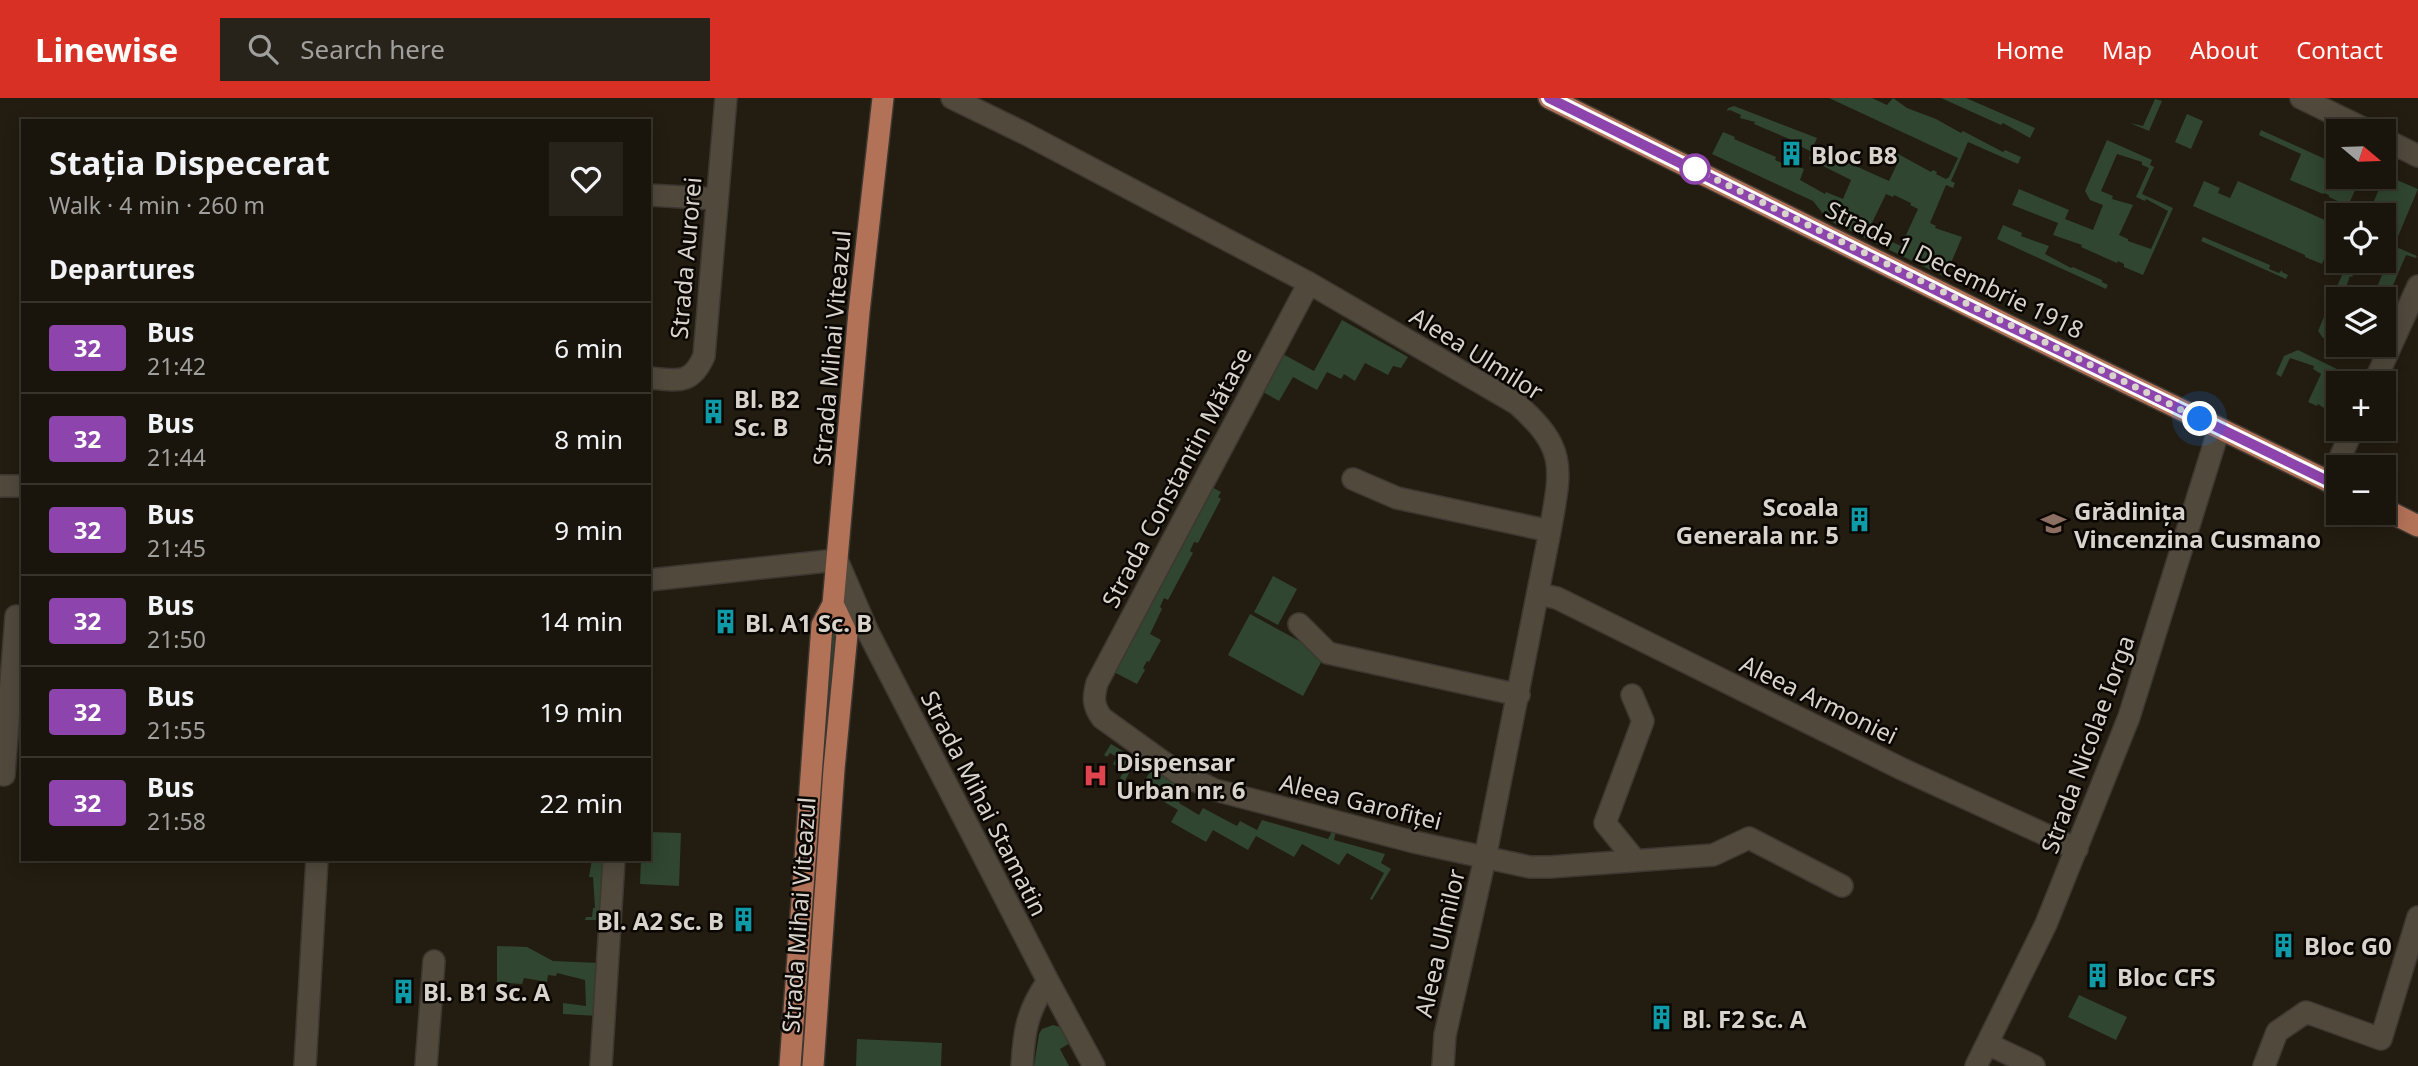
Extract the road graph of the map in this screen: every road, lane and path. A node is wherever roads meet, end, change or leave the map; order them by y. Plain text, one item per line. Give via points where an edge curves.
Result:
1 (726, 98) edge
2 (883, 98) edge
3 (952, 98) edge
4 (1549, 98) edge
5 (2301, 98) edge
6 (2344, 119) edge
7 (2396, 145) edge
8 (2418, 156) edge
9 (651, 195) edge
10 (717, 199) junction
11 (1309, 283) junction
12 (2418, 286) edge
13 (2379, 371) edge
14 (651, 378) edge
15 (2219, 429) junction
16 (1353, 479) dead end
17 (2326, 481) edge
18 (0, 486) edge
19 (21, 486) edge
20 (2396, 515) edge
21 (2418, 526) edge
22 (1550, 531) junction
23 (837, 560) junction
24 (651, 580) edge
25 (1539, 594) junction
26 (833, 604) junction
27 (13, 617) edge
28 (1299, 624) dead end
29 (858, 633) junction
30 (1519, 695) junction
31 (1632, 695) dead end
32 (1093, 697) joint
33 (4, 775) dead end
34 (2077, 849) junction
35 (1485, 858) junction
36 (1635, 860) junction
37 (317, 861) edge
38 (614, 861) edge
39 (1842, 886) dead end
40 (2418, 917) edge
41 (434, 961) dead end
42 (1048, 981) junction
43 (1988, 1044) junction
44 (304, 1066) edge
45 (426, 1066) edge
46 (601, 1066) edge
47 (790, 1066) edge
48 (813, 1066) edge
49 (1022, 1066) edge
50 (1094, 1066) edge
51 (1443, 1066) edge
52 (1976, 1066) edge
53 (2034, 1066) edge
54 (2263, 1066) edge

1 - 10 street, Strada Aurorei
2 - 23 main road, Strada Mihai Viteazul
3 - 11 street, Aleea Ulmilor
4 - 15 main road, Strada 1 Decembrie 1918
5 - 6 street
7 - 8 street
9 - 10 street
10 - 14 street, Strada Aurorei via 704,356 688,378
11 - 22 street, Aleea Ulmilor via 1517,404 1535,420 1553,444 1559,468
11 - 32 street, Strada Constantin Mătase
12 - 13 street
15 - 17 main road, Strada 1 Decembrie 1918
15 - 34 street, Strada Nicolae Iorga via 2129,718
16 - 22 street via 1397,498
18 - 19 street
20 - 21 main road
22 - 25 street, Aleea Ulmilor
23 - 24 street
23 - 26 main road, Strada Mihai Viteazul
23 - 29 street, Strada Mihai Stamatin
25 - 30 street, Aleea Ulmilor
25 - 34 street, Aleea Armoniei via 1557,598 1902,769
26 - 29 main road
26 - 47 main road, Strada Mihai Viteazul via 822,625
27 - 33 street
28 - 30 street via 1328,653
29 - 42 street, Strada Mihai Stamatin
29 - 48 main road, Strada Mihai Viteazul via 834,780
30 - 35 street, Aleea Ulmilor
31 - 36 street via 1643,721 1605,823
32 - 35 street, Aleea Garofiței via 1102,718 1177,772 1215,790
34 - 43 street, Strada Nicolae Iorga
35 - 36 street, Aleea Garofiței via 1530,867
35 - 51 street, Aleea Ulmilor via 1445,1035
36 - 39 street, Aleea Garofiței via 1713,855 1749,838
37 - 44 street
38 - 46 street
40 - 54 street via 2381,1039 2306,1012 2277,1032
41 - 45 street
42 - 49 street via 1024,1028
42 - 50 street, Strada Mihai Stamatin
43 - 52 street, Strada Nicolae Iorga
43 - 53 street

